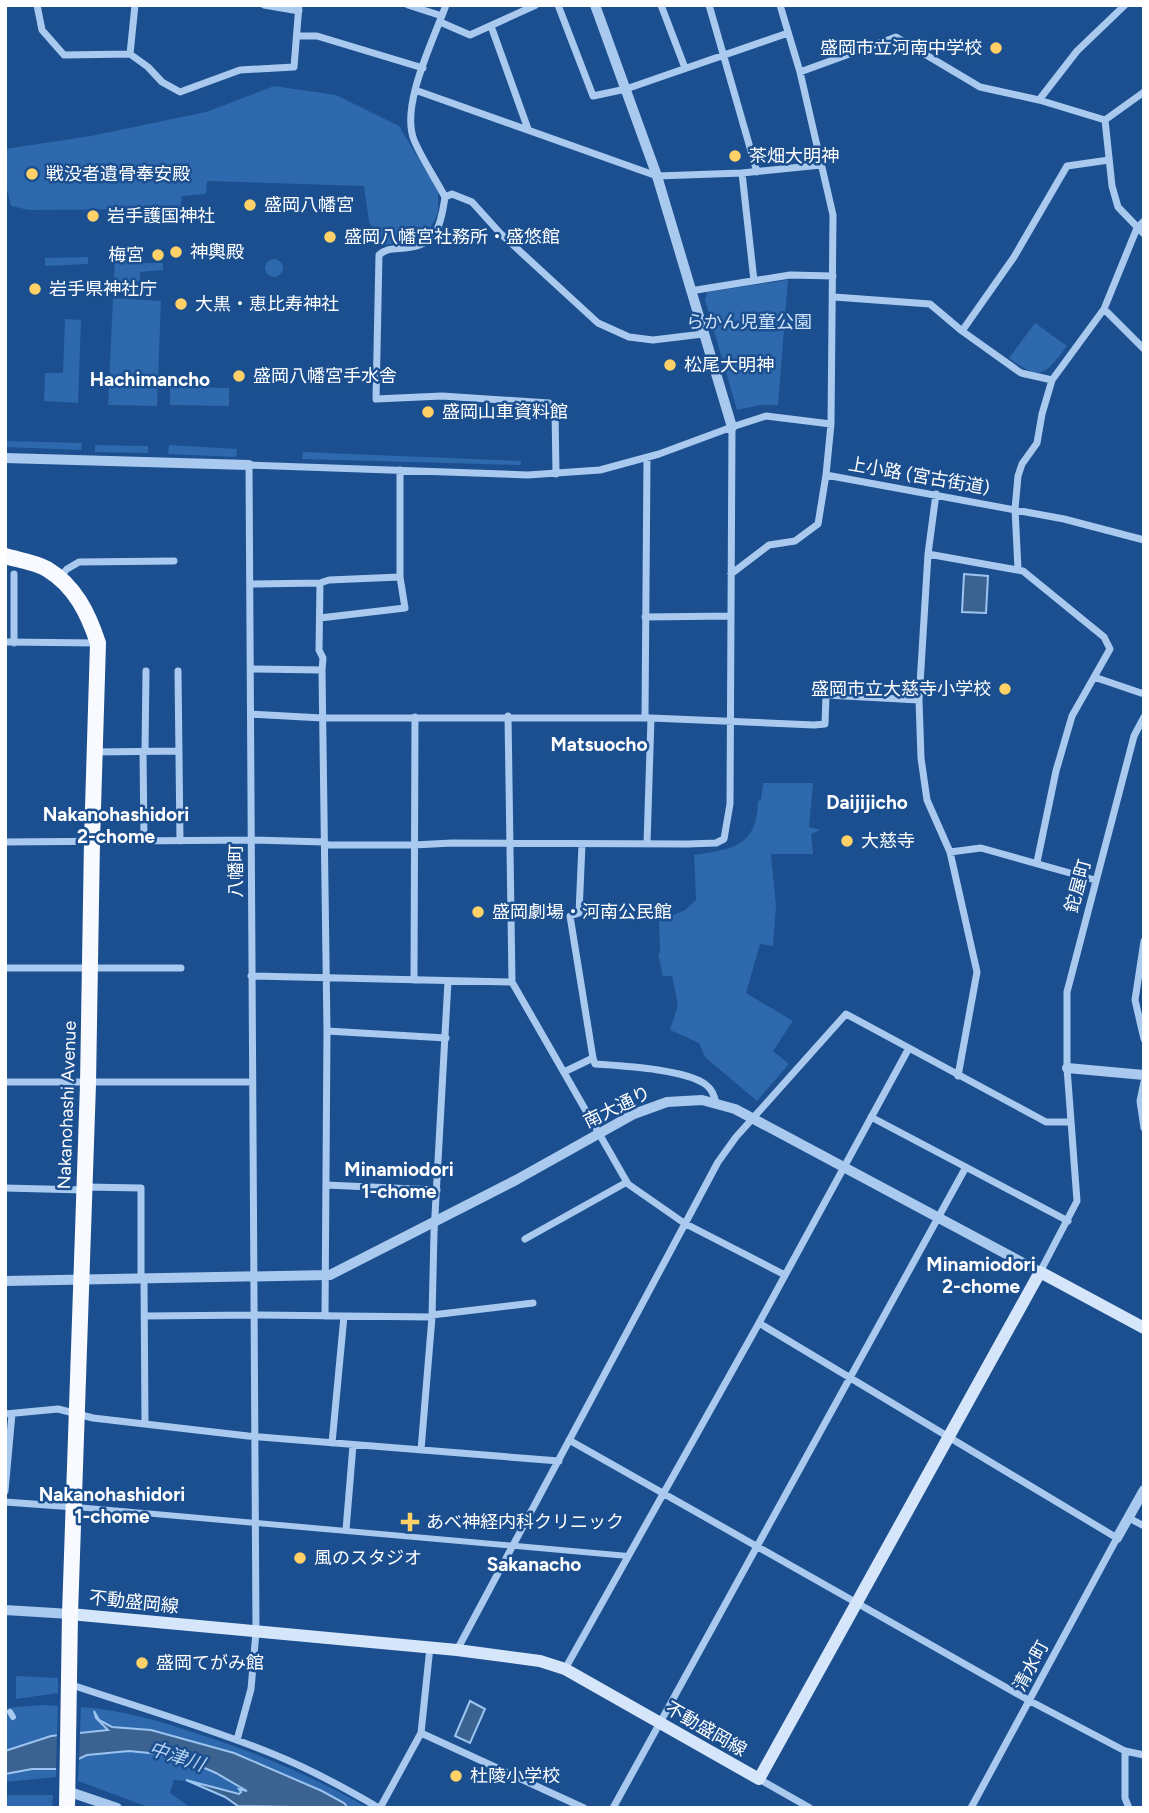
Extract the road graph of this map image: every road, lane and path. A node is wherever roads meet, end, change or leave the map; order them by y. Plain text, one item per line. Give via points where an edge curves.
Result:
1 (37, 5) edge
2 (135, 5) edge
3 (264, 5) edge
4 (408, 5) edge
5 (446, 5) edge
6 (536, 5) edge
7 (558, 5) edge
8 (595, 5) edge
9 (660, 5) edge
10 (709, 5) edge
11 (780, 5) edge
12 (1125, 5) edge
13 (299, 8) edge
14 (441, 19) junction
15 (491, 26) junction
16 (788, 33) junction
17 (296, 36) junction
18 (130, 54) junction
19 (723, 55) junction
20 (423, 68) junction
21 (685, 68) junction
22 (800, 72) junction
23 (626, 89) junction
24 (415, 90) junction
25 (1144, 92) edge
26 (1039, 100) junction
27 (1105, 120) junction
28 (528, 129) junction
29 (1109, 160) junction
30 (821, 165) junction
31 (757, 172) junction
32 (742, 173) junction
33 (657, 176) junction
34 (445, 197) junction
35 (1144, 221) edge
36 (1141, 231) edge
37 (834, 276) junction
38 (754, 281) junction
39 (691, 291) junction
40 (834, 297) junction
41 (1104, 309) junction
42 (962, 331) junction
43 (703, 334) junction
44 (1144, 349) edge
45 (1052, 380) junction
46 (831, 424) junction
47 (732, 427) junction
48 (5, 458) edge
49 (647, 458) junction
50 (249, 465) junction
51 (400, 470) junction
52 (556, 474) junction
53 (827, 475) junction
54 (936, 494) junction
55 (1015, 509) junction
56 (1144, 540) edge
57 (928, 554) junction
58 (5, 556) edge
59 (174, 561) dead end
60 (1018, 569) junction
61 (14, 574) dead end
62 (731, 574) junction
63 (400, 577) junction
64 (59, 578) junction
65 (320, 583) junction
66 (250, 584) junction
67 (731, 616) junction
68 (320, 618) junction
69 (646, 618) junction
70 (5, 642) edge
71 (14, 643) junction
72 (98, 643) junction
73 (251, 669) junction
74 (322, 670) junction
75 (146, 671) dead end
76 (178, 671) dead end
77 (1094, 677) junction
78 (1144, 694) edge
79 (919, 700) junction
80 (251, 714) junction
81 (508, 716) junction
82 (415, 717) junction
83 (1144, 717) edge
84 (322, 718) junction
85 (648, 718) junction
86 (731, 721) junction
87 (144, 751) junction
88 (179, 751) junction
89 (94, 752) junction
90 (251, 840) junction
91 (92, 841) junction
92 (144, 841) junction
93 (180, 841) junction
94 (5, 842) edge
95 (324, 842) junction
96 (510, 844) junction
97 (582, 844) junction
98 (647, 844) junction
99 (414, 845) junction
100 (950, 852) junction
101 (1037, 862) junction
102 (1095, 880) junction
103 (1144, 941) edge
104 (5, 968) edge
105 (181, 968) dead end
106 (89, 969) junction
107 (251, 976) junction
108 (326, 977) junction
109 (414, 980) junction
110 (448, 981) junction
111 (512, 982) junction
112 (327, 1031) junction
113 (446, 1038) junction
114 (1144, 1039) edge
115 (909, 1048) junction
116 (593, 1058) junction
117 (1067, 1068) junction
118 (564, 1072) junction
119 (1144, 1075) edge
120 (958, 1076) junction
121 (5, 1082) edge
122 (251, 1082) junction
123 (1144, 1082) edge
124 (88, 1084) junction
125 (716, 1103) junction
126 (872, 1117) junction
127 (753, 1119) junction
128 (1070, 1122) junction
129 (1144, 1128) edge
130 (600, 1135) junction
131 (844, 1167) junction
132 (966, 1167) junction
133 (627, 1182) junction
134 (326, 1185) junction
135 (5, 1188) edge
136 (84, 1189) junction
137 (437, 1191) junction
138 (938, 1218) junction
139 (1068, 1221) junction
140 (436, 1222) junction
141 (684, 1223) junction
142 (525, 1239) dead end
143 (1040, 1272) junction
144 (327, 1275) junction
145 (785, 1275) junction
146 (254, 1276) junction
147 (142, 1278) junction
148 (81, 1279) junction
149 (5, 1281) edge
150 (533, 1303) dead end
151 (253, 1315) junction
152 (325, 1315) junction
153 (145, 1316) junction
154 (344, 1316) junction
155 (432, 1316) junction
156 (760, 1323) junction
157 (1144, 1328) edge
158 (849, 1378) junction
159 (77, 1413) junction
160 (8, 1414) edge
161 (145, 1424) junction
162 (254, 1436) junction
163 (949, 1439) junction
164 (569, 1440) junction
165 (332, 1443) junction
166 (353, 1445) junction
167 (421, 1450) junction
168 (559, 1461) junction
169 (1144, 1490) edge
170 (5, 1491) edge
171 (663, 1495) junction
172 (5, 1502) edge
173 (74, 1507) junction
174 (1129, 1518) junction
175 (255, 1523) junction
176 (1144, 1526) edge
177 (346, 1530) junction
178 (1117, 1538) junction
179 (512, 1544) junction
180 (756, 1547) junction
181 (628, 1556) junction
182 (856, 1604) junction
183 (5, 1609) edge
184 (70, 1614) junction
185 (256, 1632) junction
186 (430, 1647) junction
187 (457, 1650) junction
188 (565, 1669) junction
189 (69, 1684) junction
190 (1030, 1701) junction
191 (659, 1722) junction
192 (421, 1733) junction
193 (237, 1740) junction
194 (1125, 1751) junction
195 (1144, 1755) edge
196 (759, 1779) junction
197 (67, 1793) edge
198 (117, 1808) edge
199 (380, 1808) edge
200 (584, 1808) edge
201 (613, 1808) edge
202 (810, 1808) edge
203 (971, 1808) edge
204 (1129, 1808) edge

1 - 18 street via 42,30 64,55
2 - 18 street
3 - 13 street
4 - 14 street
5 - 14 street
6 - 15 street
7 - 23 street via 593,96
8 - 23 street
9 - 21 street
10 - 19 street
11 - 16 street, 上小路 (宮古街道)
12 - 26 street via 1077,51
13 - 17 street
14 - 15 street via 470,35
14 - 20 street
15 - 28 street
16 - 19 street
16 - 22 street, 上小路 (宮古街道)
17 - 18 street via 294,67 240,70 180,92
17 - 20 street via 317,36
19 - 21 street
19 - 31 street
20 - 24 street
21 - 23 street
22 - 26 street via 896,37 980,87
22 - 30 street, 上小路 (宮古街道)
23 - 33 street
24 - 28 street
24 - 34 street via 412,138
25 - 27 street
26 - 27 street
27 - 29 street
28 - 33 street
29 - 36 street via 1118,207
29 - 42 street via 1067,166
30 - 31 street
30 - 37 street, 上小路 (宮古街道) via 833,215
31 - 32 street
32 - 33 street
32 - 38 street
33 - 39 street
34 - 43 street via 452,194 472,202 598,323 629,337 653,340
34 - 52 street via 435,234 426,244 386,249 379,255 376,399 442,396 549,403 555,408
35 - 36 street
36 - 41 street
37 - 38 street via 790,275
37 - 40 street, 上小路 (宮古街道)
38 - 39 street
39 - 43 street
40 - 42 street via 930,304
40 - 46 street, 上小路 (宮古街道)
41 - 44 street
41 - 45 street
42 - 45 street via 1021,373
43 - 47 street
45 - 55 street via 1037,443 1018,477
46 - 47 street via 766,416
46 - 53 street, 上小路 (宮古街道)
47 - 49 street
47 - 62 street
48 - 50 street
49 - 52 street via 600,470
49 - 69 street
50 - 51 street
50 - 66 street, 八幡町
51 - 52 street
51 - 63 street
53 - 54 street, 上小路 (宮古街道)
53 - 62 street via 818,524 795,541 769,545
54 - 55 street, 上小路 (宮古街道)
54 - 57 street
55 - 56 street, 上小路 (宮古街道)
55 - 60 street
57 - 60 street
57 - 79 street
58 - 64 highway, Nakanohashi Avenue via 46,568
59 - 64 street via 79,562
60 - 77 street via 1104,637 1110,649
61 - 71 street
62 - 67 street
63 - 65 street
63 - 68 street via 405,608
64 - 72 highway, Nakanohashi Avenue via 73,590 90,618
65 - 66 street
65 - 68 street
66 - 73 street, 八幡町
67 - 69 street
67 - 86 street
68 - 74 street
69 - 85 street
70 - 71 street
71 - 72 street
72 - 89 highway, Nakanohashi Avenue
73 - 74 street
73 - 80 street, 八幡町
74 - 84 street
75 - 87 street
76 - 88 street
77 - 78 street
77 - 101 street via 1072,716
79 - 86 street via 827,695 825,724
79 - 100 street via 920,758 927,800
80 - 84 street
80 - 90 street, 八幡町
81 - 82 street
81 - 85 street
81 - 96 street
82 - 84 street
82 - 99 street
83 - 102 street, 鉈屋町 via 1134,736
84 - 95 street
85 - 86 street
85 - 98 street
86 - 98 street via 730,804 724,839 706,844
87 - 88 street
87 - 89 street
87 - 92 street
88 - 93 street
89 - 91 highway, Nakanohashi Avenue
90 - 93 street
90 - 95 street
90 - 107 street, 八幡町
91 - 92 street
91 - 94 street
91 - 106 highway, Nakanohashi Avenue
92 - 93 street
95 - 99 street
95 - 108 street
96 - 97 street
96 - 99 street
96 - 111 street
97 - 98 street
97 - 116 street via 579,912 570,916
99 - 109 street
100 - 101 street via 981,848
100 - 120 street via 977,972
101 - 102 street
102 - 117 street, 鉈屋町 via 1067,992
103 - 114 street via 1135,1000
104 - 106 street
105 - 106 street
106 - 124 highway, Nakanohashi Avenue
107 - 108 street
107 - 122 street, 八幡町
108 - 109 street
108 - 112 street
109 - 110 street
110 - 111 street
110 - 113 street
111 - 118 street
112 - 113 street
112 - 134 street
113 - 137 street
115 - 120 street
115 - 126 street
115 - 127 street via 846,1014
116 - 118 street
116 - 125 street via 595,1064 693,1079 706,1084
117 - 119 street
117 - 128 street, 鉈屋町
118 - 130 street
120 - 128 street via 1046,1122
121 - 124 street
122 - 124 street
122 - 146 street, 八幡町
123 - 129 street via 1140,1101
124 - 136 highway, Nakanohashi Avenue
125 - 127 street, 南大通り
125 - 130 street, 南大通り via 667,1102 634,1114
126 - 131 street
126 - 132 street
127 - 131 street, 南大通り
127 - 141 street via 718,1162
128 - 139 street, 鉈屋町 via 1077,1201
130 - 133 street
130 - 140 street, 南大通り
131 - 138 street, 南大通り
131 - 145 street
132 - 138 street
132 - 139 street
133 - 141 street
133 - 142 street
134 - 137 street
134 - 144 street
135 - 136 street
136 - 147 street via 141,1188
136 - 148 highway, Nakanohashi Avenue
137 - 140 street
138 - 143 street, 南大通り
138 - 158 street
139 - 143 street, 鉈屋町
140 - 144 street, 南大通り
140 - 155 street
141 - 145 street
141 - 164 street
143 - 157 main road, 南大通り
143 - 163 main road, 不動盛岡線
144 - 146 street, 南大通り
144 - 152 street
145 - 156 street
146 - 147 street, 南大通り
146 - 151 street, 八幡町
147 - 148 street, 南大通り
147 - 153 street
148 - 149 street, 南大通り
148 - 159 highway, Nakanohashi Avenue
150 - 155 street
151 - 152 street
151 - 153 street
151 - 162 street, 八幡町
152 - 154 street
153 - 161 street
154 - 155 street
154 - 165 street
155 - 167 street
156 - 158 street
156 - 171 street
158 - 163 street
158 - 180 street
159 - 160 street via 58,1409
159 - 161 street
159 - 173 highway, Nakanohashi Avenue
160 - 170 street
161 - 162 street
162 - 165 street
162 - 175 street, 八幡町
163 - 178 street
163 - 182 main road, 不動盛岡線
164 - 168 street
164 - 171 street
165 - 166 street
166 - 167 street
166 - 177 street
167 - 168 street
168 - 179 street
169 - 174 street
171 - 180 street
171 - 181 street
172 - 173 street
173 - 175 street
173 - 184 highway, Nakanohashi Avenue
174 - 176 street
174 - 178 street
175 - 177 street
175 - 185 street, 八幡町
177 - 179 street
178 - 190 street, 清水町
179 - 181 street
179 - 187 street
180 - 182 street
180 - 191 street
181 - 188 street
182 - 190 street
182 - 196 main road, 不動盛岡線
183 - 184 street
184 - 185 main road, 不動盛岡線
184 - 189 highway, Nakanohashi Avenue
185 - 186 main road, 不動盛岡線
185 - 193 street, 八幡町 via 251,1689
186 - 187 main road, 不動盛岡線
186 - 192 street
187 - 188 main road, 不動盛岡線 via 540,1661
188 - 191 main road, 不動盛岡線
189 - 193 street
189 - 197 highway, Nakanohashi Avenue
190 - 194 street
190 - 203 street, 清水町
191 - 196 main road, 不動盛岡線
191 - 201 street
192 - 199 street
192 - 200 street
193 - 199 street
194 - 195 street
194 - 204 street
196 - 202 street
197 - 198 street

